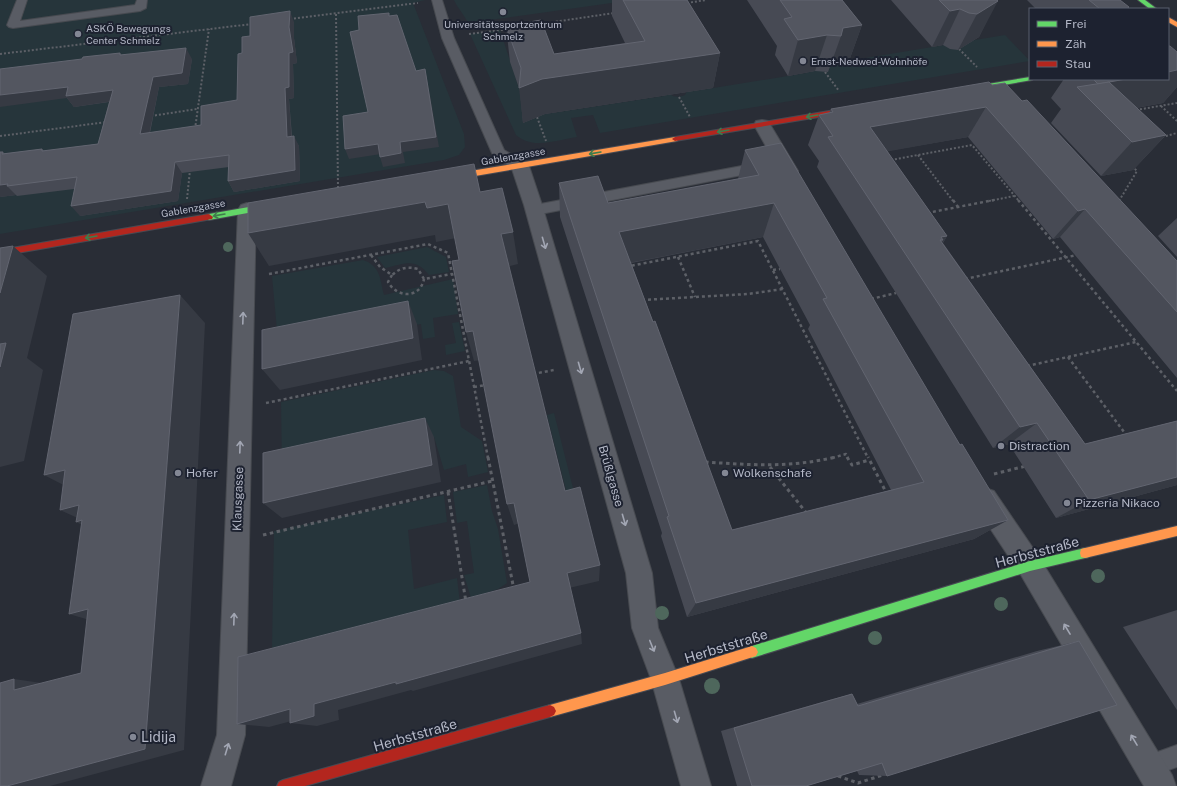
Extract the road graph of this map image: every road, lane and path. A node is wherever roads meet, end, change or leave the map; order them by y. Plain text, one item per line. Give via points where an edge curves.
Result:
1 (22, 0) edge
2 (142, 0) edge
3 (437, 0) edge
4 (706, 0) edge
5 (1141, 0) edge
6 (683, 3) edge
7 (1153, 8) edge
8 (614, 13) dead end
9 (336, 14) junction
10 (288, 19) edge
11 (257, 23) edge
12 (538, 24) edge
13 (515, 28) edge
14 (210, 29) junction
15 (448, 39) junction
16 (0, 54) edge
17 (1029, 79) edge
18 (989, 86) junction
19 (967, 90) edge
20 (1162, 100) dead end
21 (1005, 103) edge
22 (1177, 103) edge
23 (1168, 105) junction
24 (868, 106) edge
25 (1161, 106) junction
26 (197, 110) junction
27 (1131, 111) edge
28 (150, 116) dead end
29 (111, 121) edge
30 (1177, 121) edge
31 (762, 125) junction
32 (195, 132) edge
33 (1177, 133) edge
34 (0, 136) edge
35 (1156, 139) edge
36 (918, 155) junction
37 (888, 161) edge
38 (785, 164) junction
39 (520, 166) junction
40 (1131, 166) edge
41 (191, 169) edge
42 (433, 180) edge
43 (801, 190) edge
44 (338, 195) edge
45 (1015, 196) junction
46 (285, 204) edge
47 (1118, 204) edge
48 (958, 207) junction
49 (247, 210) junction
50 (535, 210) junction
51 (922, 214) edge
52 (182, 222) junction
53 (0, 253) edge
54 (371, 255) junction
55 (1078, 255) dead end
56 (678, 257) junction
57 (1066, 258) junction
58 (780, 269) dead end
59 (773, 270) junction
60 (452, 274) junction
61 (392, 275) junction
62 (245, 279) junction
63 (424, 279) junction
64 (960, 280) edge
65 (783, 289) junction
66 (896, 293) dead end
67 (696, 297) junction
68 (637, 300) junction
69 (866, 300) edge
70 (1136, 342) junction
71 (1068, 357) junction
72 (469, 361) junction
73 (1026, 366) edge
74 (486, 385) edge
75 (474, 387) junction
76 (1177, 391) edge
77 (241, 409) junction
78 (1130, 439) edge
79 (869, 460) junction
80 (696, 461) junction
81 (1032, 464) dead end
82 (770, 466) junction
83 (972, 480) joint
84 (492, 481) junction
85 (448, 492) junction
86 (716, 516) junction
87 (711, 518) edge
88 (812, 520) junction
89 (1177, 530) edge
90 (237, 541) junction
91 (1030, 566) junction
92 (514, 594) edge
93 (466, 606) edge
94 (666, 679) junction
95 (1177, 756) edge
96 (1149, 766) junction
97 (888, 773) edge
98 (833, 777) edge
99 (216, 786) edge
100 (283, 786) edge
101 (696, 786) edge
102 (1161, 786) edge

1 - 2 lane via 14,26 140,8
3 - 9 path
3 - 15 lane
4 - 6 path
5 - 7 main road
8 - 12 path
9 - 10 path
9 - 44 path
11 - 14 path
13 - 15 path
14 - 16 path
14 - 26 path
15 - 39 lane via 499,153
17 - 18 main road
18 - 19 main road
18 - 21 street
20 - 23 path
22 - 23 path
23 - 25 path
24 -> 31 main road, Gablenzgasse
25 - 27 path
25 - 30 path
26 - 28 path
26 - 32 path
29 - 34 path
31 - 38 street
31 -> 39 main road, Gablenzgasse
33 - 35 path
36 - 37 path
36 - 45 path via 972,145
36 - 48 path
38 - 43 street
38 - 50 lane
39 - 42 main road, Gablenzgasse
39 - 50 street, Brüßlgasse
40 - 47 path via 1137,171
41 - 52 path
45 - 48 path
45 - 57 path
46 - 49 main road, Gablenzgasse
48 - 51 path
49 -> 52 main road, Gablenzgasse
49 - 62 street, Klausgasse
50 -> 94 street, Brüßlgasse via 639,573 645,628
52 -> 53 main road, Gablenzgasse
54 - 60 path via 428,244 448,253
54 - 61 path via 383,271
54 - 62 path
55 - 57 path
56 - 59 path via 758,241
56 - 67 path
56 - 68 path via 624,267
57 - 64 path
57 - 70 path
58 - 59 path
59 - 65 path
60 - 63 path
60 - 72 path
61 - 63 path via 402,267 410,266 418,269
61 - 63 path via 388,282 399,294 408,295 419,290 424,284
77 -> 62 street, Klausgasse
65 - 67 path
65 - 79 path
66 - 69 path
67 - 68 path
68 - 80 path
70 - 71 path
70 - 76 path
71 - 73 path
71 - 78 path
72 - 75 path
72 - 77 path
74 - 75 path
75 - 84 path
90 -> 77 street, Klausgasse
79 - 82 path via 852,465 846,454 810,463
79 - 88 path via 890,500
80 - 82 path
80 - 86 path
81 - 83 path
82 - 88 path
83 - 91 street
84 - 85 path
84 - 92 path
85 - 90 path
85 - 93 path
86 - 87 path
86 - 88 path via 725,542
89 - 91 main road, Herbststraße
99 -> 90 street, Klausgasse via 231,735
91 - 94 main road, Herbststraße
96 -> 91 street
94 - 100 main road, Herbststraße
94 -> 101 street, Brüßlgasse
95 - 96 lane
96 - 102 street
97 - 98 path via 858,782 840,775

